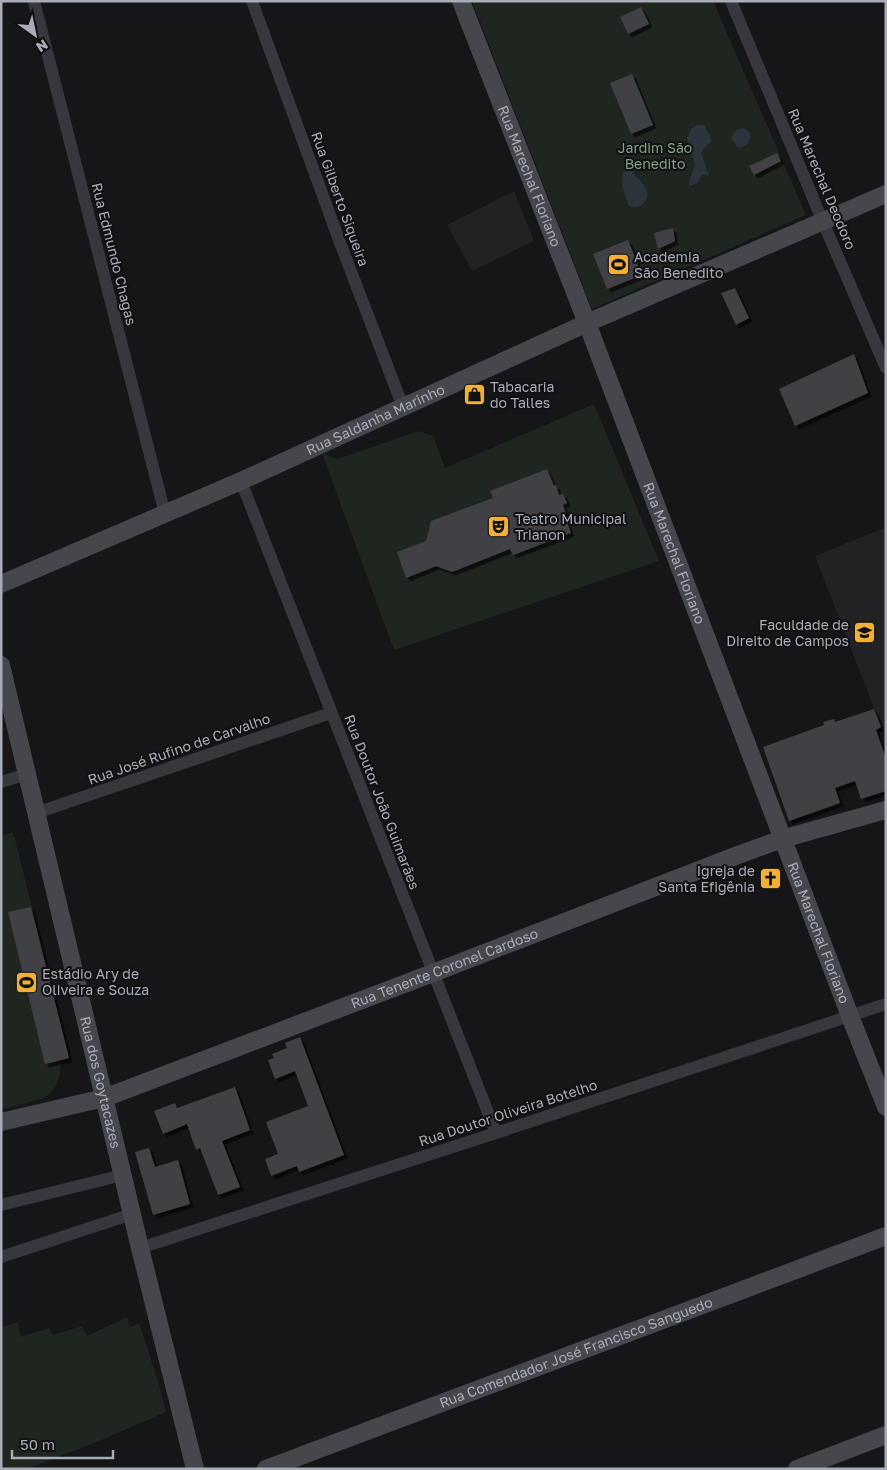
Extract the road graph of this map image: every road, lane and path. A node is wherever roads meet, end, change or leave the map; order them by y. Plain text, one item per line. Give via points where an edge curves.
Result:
1 (34, 1) edge
2 (252, 1) edge
3 (461, 1) edge
4 (731, 1) edge
5 (886, 194) edge
6 (823, 222) junction
7 (587, 323) junction
8 (886, 368) edge
9 (403, 407) junction
10 (241, 481) junction
11 (165, 514) junction
12 (1, 584) edge
13 (1, 665) edge
14 (7, 712) edge
15 (331, 713) junction
16 (27, 774) junction
17 (1, 782) edge
18 (886, 810) edge
19 (36, 812) junction
20 (782, 839) junction
21 (433, 973) junction
22 (886, 1004) edge
23 (850, 1016) junction
24 (104, 1098) junction
25 (886, 1107) edge
26 (1, 1122) edge
27 (496, 1133) junction
28 (123, 1175) junction
29 (1, 1205) edge
30 (132, 1214) junction
31 (886, 1236) edge
32 (140, 1248) junction
33 (1, 1257) edge
34 (886, 1434) edge
35 (195, 1469) edge
36 (266, 1469) edge
37 (797, 1469) edge

1 - 11 street, Rua Edmundo Chagas
2 - 9 street, Rua Gilberto Siqueira
3 - 7 main road, Rua Marechal Floriano
4 - 6 street, Rua Marechal Deodoro
5 - 6 main road, Rua Saldanha Marinho
6 - 7 main road, Rua Saldanha Marinho
6 - 8 street, Rua Marechal Deodoro
7 - 9 main road, Rua Saldanha Marinho
7 - 20 main road, Rua Marechal Floriano
9 - 10 main road, Rua Saldanha Marinho
10 - 11 main road, Rua Saldanha Marinho
10 - 15 street, Rua Doutor João Guimarães
11 - 12 main road, Rua Saldanha Marinho
13 - 14 main road, Rua dos Goytacazes
14 - 16 main road, Rua dos Goytacazes
15 - 19 street, Rua José Rufino de Carvalho
15 - 21 street, Rua Doutor João Guimarães
16 - 17 street
16 - 19 main road, Rua dos Goytacazes
18 - 20 main road, Rua Tenente Coronel Cardoso
19 - 24 main road, Rua dos Goytacazes
20 - 21 main road, Rua Tenente Coronel Cardoso
20 - 23 main road, Rua Marechal Floriano
21 - 24 main road, Rua Tenente Coronel Cardoso
21 - 27 street, Rua Doutor João Guimarães
22 - 23 street, Rua Doutor Oliveira Botelho
23 - 25 main road, Rua Marechal Floriano
23 - 27 street, Rua Doutor Oliveira Botelho
24 - 26 main road, Rua Tenente Coronel Cardoso
24 - 28 main road, Rua dos Goytacazes
27 - 32 street, Rua Doutor Oliveira Botelho
28 - 29 street
28 - 30 main road, Rua dos Goytacazes
30 - 32 main road, Rua dos Goytacazes
30 - 33 street
31 - 36 main road, Rua Comendador José Francisco Sanguedo
32 - 35 main road, Rua dos Goytacazes
34 - 37 main road

